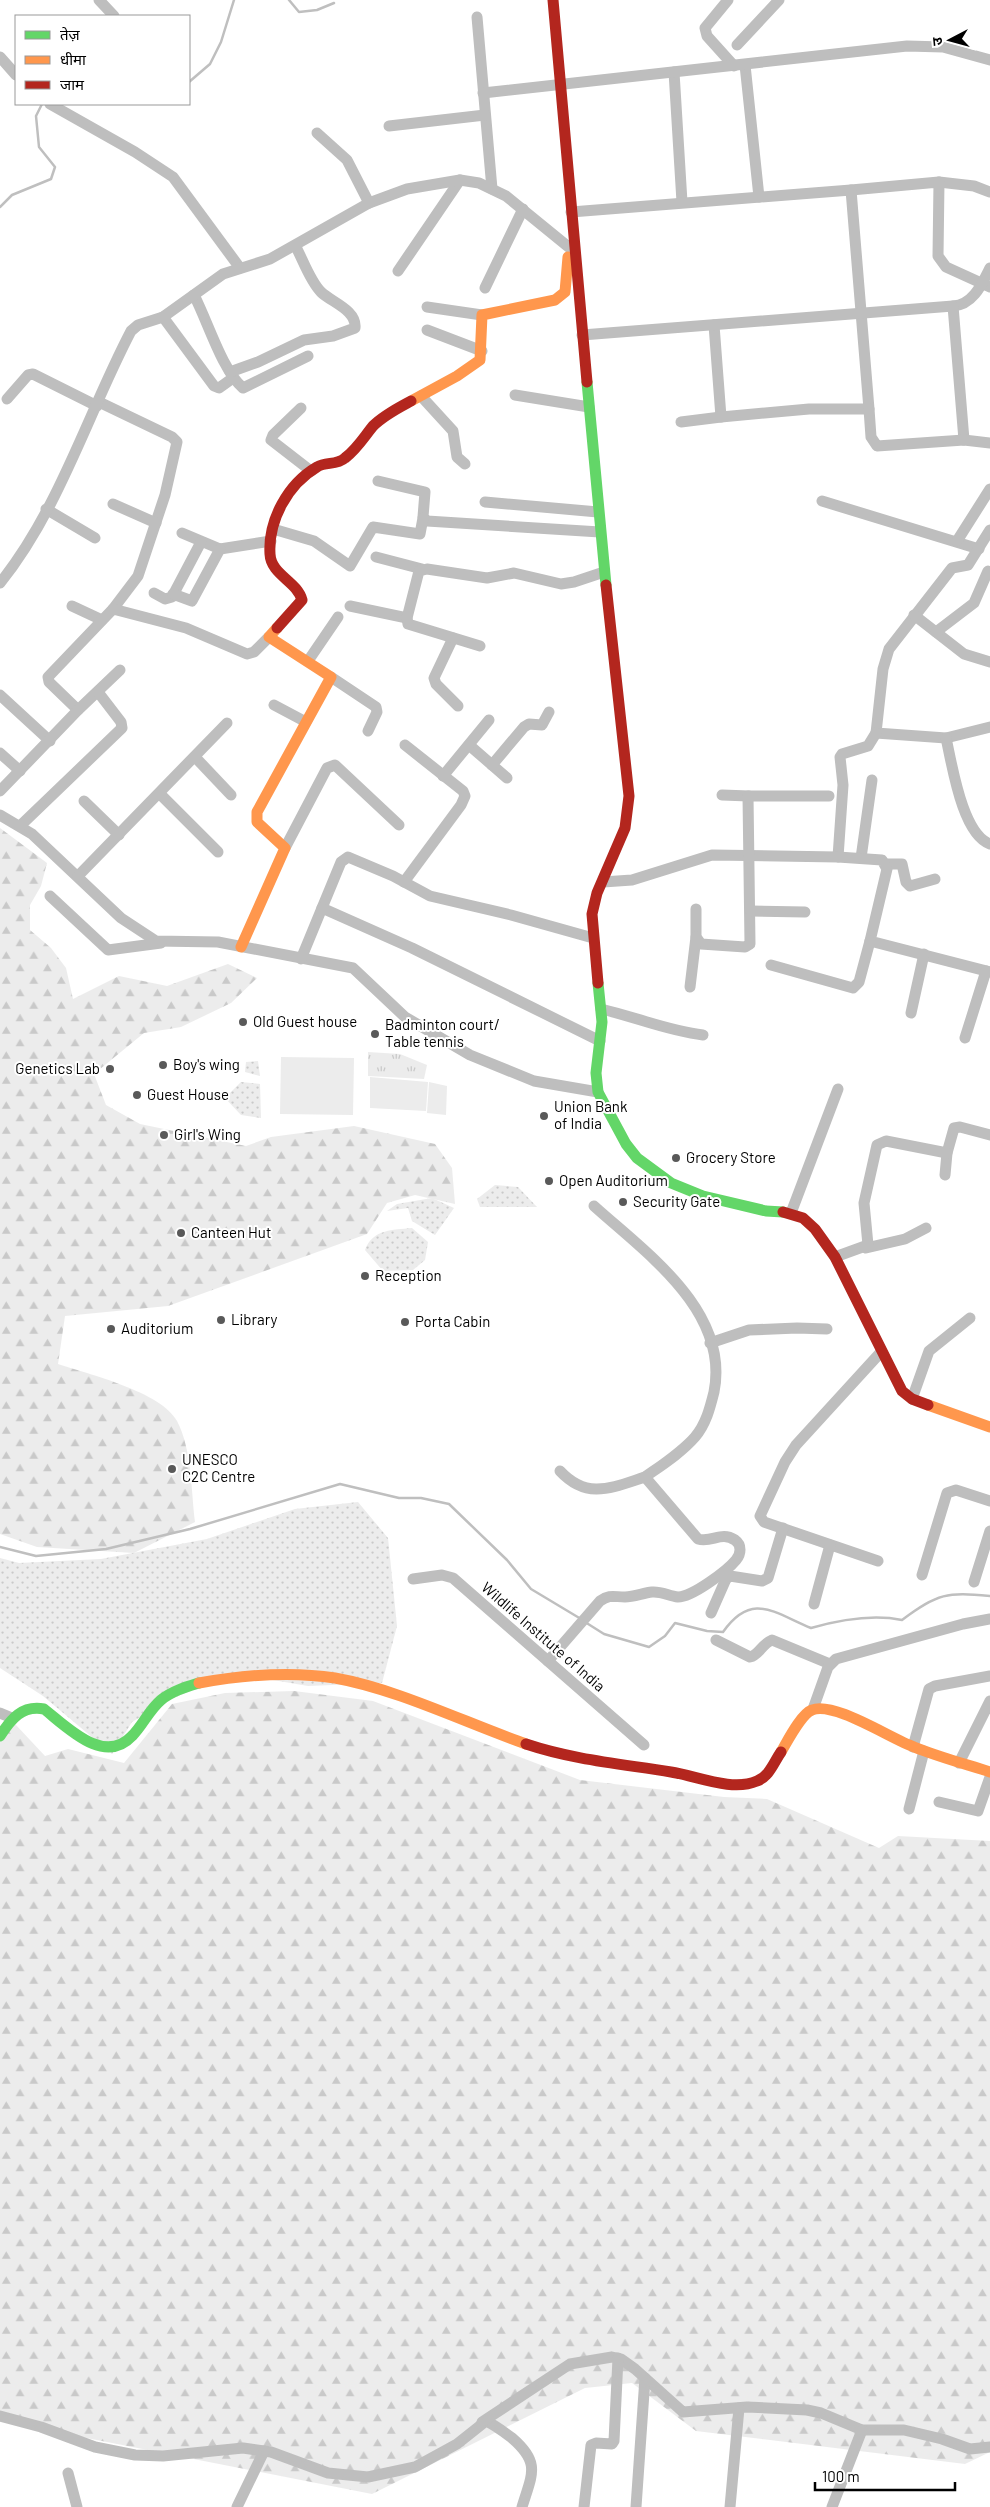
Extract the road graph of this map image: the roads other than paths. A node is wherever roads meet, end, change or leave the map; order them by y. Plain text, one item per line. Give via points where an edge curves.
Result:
1 (99, 0) edge
2 (553, 0) edge
3 (728, 0) edge
4 (779, 0) edge
5 (113, 15) edge
6 (477, 17) dead end
7 (737, 45) dead end
8 (0, 57) edge
9 (990, 60) edge
10 (739, 65) junction
11 (674, 72) junction
12 (15, 74) edge
13 (562, 83) junction
14 (483, 93) junction
15 (53, 106) edge
16 (485, 115) junction
17 (389, 126) dead end
18 (317, 134) dead end
19 (460, 180) junction
20 (939, 182) junction
21 (492, 189) junction
22 (850, 190) junction
23 (990, 192) edge
24 (759, 197) junction
25 (682, 202) junction
26 (369, 203) junction
27 (522, 209) junction
28 (571, 212) junction
29 (296, 247) junction
30 (572, 247) junction
31 (240, 268) junction
32 (990, 268) edge
33 (398, 271) dead end
34 (986, 286) edge
35 (485, 288) dead end
36 (194, 295) junction
37 (953, 306) junction
38 (427, 307) dead end
39 (862, 314) junction
40 (482, 315) junction
41 (163, 317) junction
42 (714, 326) junction
43 (427, 330) dead end
44 (582, 335) junction
45 (482, 351) junction
46 (308, 356) dead end
47 (231, 375) junction
48 (515, 394) dead end
49 (421, 396) junction
50 (7, 399) dead end
51 (98, 404) junction
52 (589, 407) junction
53 (301, 408) dead end
54 (869, 409) junction
55 (721, 417) junction
56 (681, 422) dead end
57 (964, 440) junction
58 (990, 443) edge
59 (465, 464) dead end
60 (311, 471) junction
61 (378, 481) dead end
62 (990, 489) edge
63 (822, 501) dead end
64 (485, 502) dead end
65 (113, 504) dead end
66 (46, 509) junction
67 (598, 512) junction
68 (424, 518) junction
69 (156, 523) junction
70 (273, 529) junction
71 (990, 530) edge
72 (182, 532) dead end
73 (600, 532) junction
74 (94, 538) dead end
75 (271, 541) junction
76 (957, 541) junction
77 (201, 542) junction
78 (220, 549) junction
79 (979, 549) junction
80 (376, 557) dead end
81 (968, 565) junction
82 (422, 569) junction
83 (989, 571) edge
84 (604, 572) junction
85 (0, 583) edge
86 (154, 594) dead end
87 (173, 594) junction
88 (72, 606) dead end
89 (350, 606) dead end
90 (112, 609) junction
91 (914, 615) junction
92 (338, 617) dead end
93 (407, 618) junction
94 (102, 620) junction
95 (936, 632) junction
96 (269, 637) junction
97 (452, 638) junction
98 (480, 646) dead end
99 (308, 660) junction
100 (990, 662) edge
101 (120, 670) dead end
102 (331, 677) junction
103 (98, 692) junction
104 (0, 695) edge
105 (274, 705) dead end
106 (458, 706) dead end
107 (78, 710) junction
108 (549, 712) dead end
109 (489, 720) dead end
110 (306, 722) junction
111 (227, 723) dead end
112 (990, 727) edge
113 (368, 730) dead end
114 (876, 732) junction
115 (946, 738) junction
116 (50, 741) junction
117 (405, 745) dead end
118 (469, 745) junction
119 (0, 753) edge
120 (195, 757) junction
121 (492, 764) junction
122 (20, 771) junction
123 (443, 776) junction
124 (507, 778) dead end
125 (872, 780) dead end
126 (0, 791) edge
127 (160, 794) junction
128 (231, 794) dead end
129 (722, 795) dead end
130 (749, 796) junction
131 (829, 796) dead end
132 (84, 801) dead end
133 (0, 815) edge
134 (399, 825) dead end
135 (20, 826) junction
136 (119, 834) junction
137 (990, 844) edge
138 (285, 848) junction
139 (218, 852) dead end
140 (750, 856) junction
141 (838, 857) junction
142 (861, 858) junction
143 (886, 864) junction
144 (78, 876) junction
145 (935, 880) dead end
146 (404, 882) junction
147 (603, 882) junction
148 (50, 896) dead end
149 (322, 908) junction
150 (696, 909) dead end
151 (751, 911) junction
152 (805, 912) dead end
153 (696, 937) junction
154 (593, 938) junction
155 (870, 941) junction
156 (165, 942) junction
157 (241, 947) junction
158 (924, 954) junction
159 (301, 958) junction
160 (771, 965) dead end
161 (988, 971) edge
162 (690, 987) dead end
163 (601, 1009) junction
164 (911, 1013) dead end
165 (704, 1035) dead end
166 (965, 1038) dead end
167 (600, 1041) junction
168 (838, 1090) dead end
169 (598, 1092) junction
170 (990, 1135) edge
171 (947, 1154) junction
172 (944, 1176) dead end
173 (594, 1206) dead end
174 (791, 1212) junction
175 (926, 1228) dead end
176 (866, 1248) junction
177 (835, 1257) junction
178 (970, 1318) dead end
179 (827, 1329) dead end
180 (710, 1343) junction
181 (881, 1352) junction
182 (912, 1399) junction
183 (990, 1427) edge
184 (560, 1472) dead end
185 (645, 1477) junction
186 (990, 1501) edge
187 (783, 1528) junction
188 (990, 1530) edge
189 (830, 1545) junction
190 (878, 1561) dead end
191 (922, 1575) dead end
192 (413, 1579) dead end
193 (974, 1582) dead end
194 (814, 1604) dead end
195 (710, 1613) dead end
196 (990, 1619) edge
197 (716, 1640) dead end
198 (548, 1661) junction
199 (830, 1664) junction
200 (990, 1676) edge
201 (990, 1701) edge
202 (813, 1709) junction
203 (0, 1713) edge
204 (12, 1718) junction
205 (0, 1736) edge
206 (644, 1745) dead end
207 (918, 1749) junction
208 (960, 1763) junction
209 (990, 1772) edge
210 (990, 1777) edge
211 (939, 1802) dead end
212 (909, 1809) dead end
213 (618, 2358) junction
214 (645, 2378) junction
215 (739, 2408) junction
216 (0, 2416) edge
217 (482, 2422) junction
218 (862, 2430) junction
219 (990, 2447) edge
220 (264, 2451) junction
221 (68, 2473) dead end
222 (78, 2507) edge
223 (237, 2507) edge
224 (522, 2507) edge
225 (584, 2507) edge
226 (636, 2507) edge
227 (730, 2507) edge
228 (832, 2507) edge

1 - 5 street
2 - 13 street
3 - 10 street via 705,28 707,36
4 - 7 street
6 - 14 street
8 - 12 street
9 - 10 street via 944,47 907,46
10 - 11 street
10 - 24 street
11 - 13 street
11 - 25 street
13 - 14 street
13 - 28 street
14 - 16 street
15 - 31 street via 173,177
16 - 17 street
16 - 21 street
18 - 26 street via 347,160
19 - 21 street via 470,180
19 - 26 street via 407,189
19 - 33 street
20 - 22 street
20 - 23 street via 974,186
20 - 34 street via 938,256 946,267
21 - 27 street
22 - 24 street
22 - 39 street
24 - 25 street
25 - 28 street
26 - 29 street
27 - 30 street
27 - 35 street
28 - 30 street
29 - 31 street
29 - 47 street via 319,290 341,305 354,320 355,328 345,333 304,340
30 - 40 street via 567,262 565,292 561,297
30 - 44 street
31 - 36 street via 215,278
32 - 34 street
34 - 37 street via 965,304
36 - 41 street
36 - 47 street
37 - 39 street
37 - 57 street
38 - 40 street
39 - 42 street
39 - 54 street
40 - 45 street
41 - 47 street via 214,386 219,388
41 - 51 street via 134,327
42 - 44 street
42 - 55 street
43 - 45 street
44 - 52 street
45 - 49 street via 477,362
46 - 47 street via 246,389
48 - 52 street
49 - 59 street via 453,431 457,457
49 - 60 street via 382,419 340,462 321,464
50 - 51 street via 28,375 33,374
51 - 66 street
51 - 69 street via 175,439 177,447
52 - 67 street
53 - 60 street via 271,440
54 - 55 street via 810,409
54 - 57 street via 871,437 877,446
55 - 56 street
57 - 58 street
60 - 70 street via 281,502
61 - 68 street via 425,492
62 - 76 street
63 - 76 street
64 - 67 street
65 - 69 street
66 - 74 street
66 - 85 street
67 - 73 street
68 - 70 street via 420,534 373,527 350,566 314,541
68 - 73 street via 427,521
69 - 90 street via 135,583
70 - 75 street
71 - 79 street
72 - 77 street
73 - 84 street
75 - 78 street
75 - 96 street via 272,564 299,592 302,600
76 - 79 street
77 - 78 street
77 - 87 street
78 - 87 street via 192,601
79 - 81 street
80 - 82 street
81 - 83 street
81 - 91 street via 952,568
82 - 84 street via 488,578 514,573 561,584
82 - 93 street via 417,575
83 - 95 street via 974,603
84 - 147 street via 629,796 625,828
86 - 87 street via 167,599
88 - 94 street
89 - 93 street
90 - 94 street
90 - 96 street via 186,628 247,654 254,652
91 - 95 street
91 - 114 street via 896,638 885,660
92 - 99 street
93 - 97 street via 410,626
94 - 107 street via 48,677 49,682
95 - 100 street via 969,657
96 - 99 street
97 - 98 street
97 - 106 street via 434,678
99 - 102 street
101 - 103 street
102 - 110 street
102 - 113 street via 376,707 377,712
103 - 107 street
103 - 135 street via 122,728
104 - 116 street
105 - 110 street
107 - 116 street
108 - 121 street via 542,725 524,727
109 - 118 street
110 - 138 street via 255,817
111 - 120 street
112 - 115 street
114 - 115 street
114 - 141 street via 868,746 840,757 843,786
115 - 137 street via 963,804 976,833
116 - 122 street
117 - 123 street
118 - 121 street
118 - 123 street
119 - 122 street
120 - 127 street
120 - 128 street
121 - 124 street
122 - 126 street
123 - 146 street via 463,791 464,800
125 - 142 street
127 - 136 street
127 - 139 street
129 - 130 street
130 - 131 street
130 - 140 street
132 - 136 street
133 - 135 street
134 - 138 street via 335,765 327,768
135 - 144 street
136 - 144 street
138 - 157 street
140 - 141 street
140 - 147 street via 712,856 632,880
140 - 151 street
141 - 142 street
142 - 143 street via 882,860
143 - 145 street via 902,864 910,886
143 - 155 street
144 - 156 street via 121,918 147,937
146 - 149 street via 348,857 341,862
146 - 154 street via 439,899
147 - 154 street via 594,902
148 - 156 street via 108,950
149 - 159 street
149 - 167 street via 412,948
150 - 153 street
151 - 152 street
151 - 153 street via 748,946 701,944
153 - 162 street
154 - 163 street
155 - 158 street
155 - 160 street via 859,982 853,988
156 - 157 street via 208,941
157 - 159 street
158 - 161 street
158 - 164 street
159 - 169 street via 353,968 405,1017 482,1060 534,1080
161 - 166 street
163 - 165 street via 676,1031
163 - 167 street
167 - 169 street via 596,1079
168 - 174 street
169 - 174 street via 637,1158 671,1183 702,1196 766,1211
170 - 171 street via 957,1126 952,1130
171 - 172 street
171 - 176 street via 886,1141 877,1144 864,1203 869,1241
173 - 180 street via 692,1299 704,1321
174 - 177 street via 815,1229
175 - 176 street via 905,1239
176 - 177 street
177 - 181 street
178 - 182 street via 929,1351
179 - 180 street via 749,1330
180 - 185 street via 715,1387 703,1426 683,1450
181 - 182 street via 902,1391
181 - 187 street via 796,1445 785,1462 760,1516 764,1522
182 - 183 street
184 - 185 street via 576,1486 587,1490
185 - 198 street via 698,1539 710,1540 720,1535 737,1542 739,1557 698,1590 680,1597 660,1592 608,1596
186 - 191 street via 956,1490 947,1493
187 - 189 street
187 - 195 street via 768,1578 762,1581 730,1576
188 - 193 street
189 - 190 street
189 - 194 street
192 - 198 street, Wildlife Institute of India via 442,1575 454,1578
196 - 199 street via 839,1658
197 - 199 street via 750,1658 772,1640
198 - 206 street, Wildlife Institute of India
199 - 202 street
200 - 207 street via 929,1689
201 - 208 street
202 - 204 street via 796,1726 765,1777 759,1782 739,1784 568,1757 414,1702 329,1677 236,1676 213,1679 163,1697 130,1739 110,1748 90,1743 44,1709 29,1707
202 - 207 street via 854,1718
203 - 204 street
204 - 205 street
207 - 208 street
207 - 212 street
208 - 209 street
210 - 211 street via 978,1812
213 - 214 street
213 - 217 street via 570,2364
213 - 225 street via 614,2441 612,2444 591,2445
214 - 215 street via 683,2412
214 - 226 street
215 - 218 street via 807,2410
215 - 227 street
216 - 220 street via 95,2447 135,2455 163,2456 243,2448
217 - 220 street via 457,2444 415,2467 368,2477 328,2474
217 - 224 street via 490,2423 508,2435 530,2456 532,2465
218 - 219 street via 904,2430 970,2449
218 - 228 street
220 - 223 street
221 - 222 street

